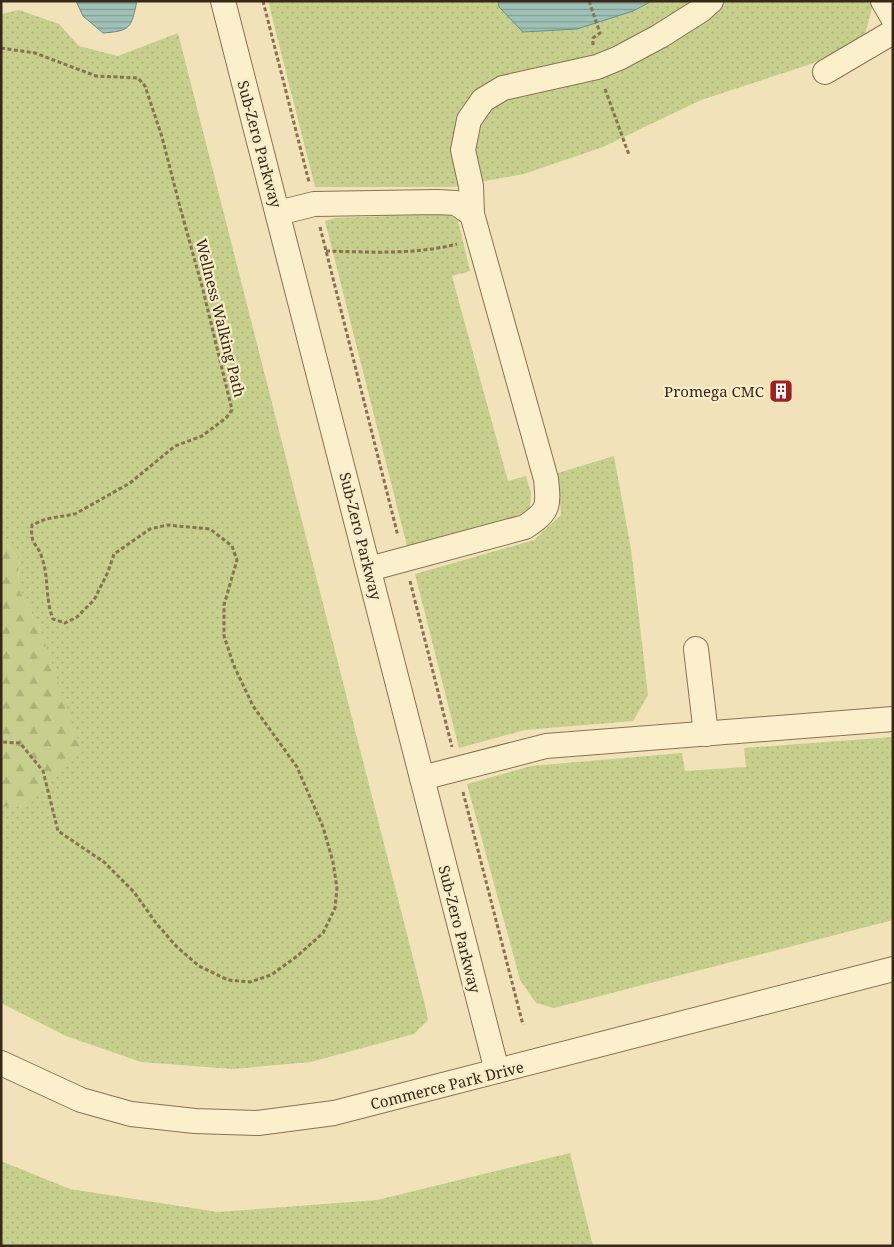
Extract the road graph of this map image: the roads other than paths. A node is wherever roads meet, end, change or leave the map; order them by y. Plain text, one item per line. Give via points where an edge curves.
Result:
1 (223, 1) edge
2 (711, 1) edge
3 (883, 1) edge
4 (893, 18) edge
5 (893, 32) edge
6 (825, 72) dead end
7 (278, 213) junction
8 (472, 214) junction
9 (369, 569) junction
10 (696, 649) dead end
11 (893, 719) edge
12 (706, 734) junction
13 (422, 778) junction
14 (893, 969) edge
15 (1, 1063) edge
16 (497, 1072) junction

1 - 7 street, Sub-Zero Parkway
2 - 8 street via 660,36 619,58 597,67 503,88 483,100 468,120 463,150 471,186
3 - 4 street
5 - 6 street
7 - 8 street via 314,204 437,202 456,203
7 - 9 street, Sub-Zero Parkway
8 - 9 street via 546,479 548,500 542,516 525,527
9 - 13 street, Sub-Zero Parkway
10 - 12 street
11 - 12 street
12 - 13 street via 546,746
13 - 16 street, Sub-Zero Parkway
14 - 16 street, Commerce Park Drive
15 - 16 street, Commerce Park Drive via 81,1100 131,1114 258,1123 334,1113

